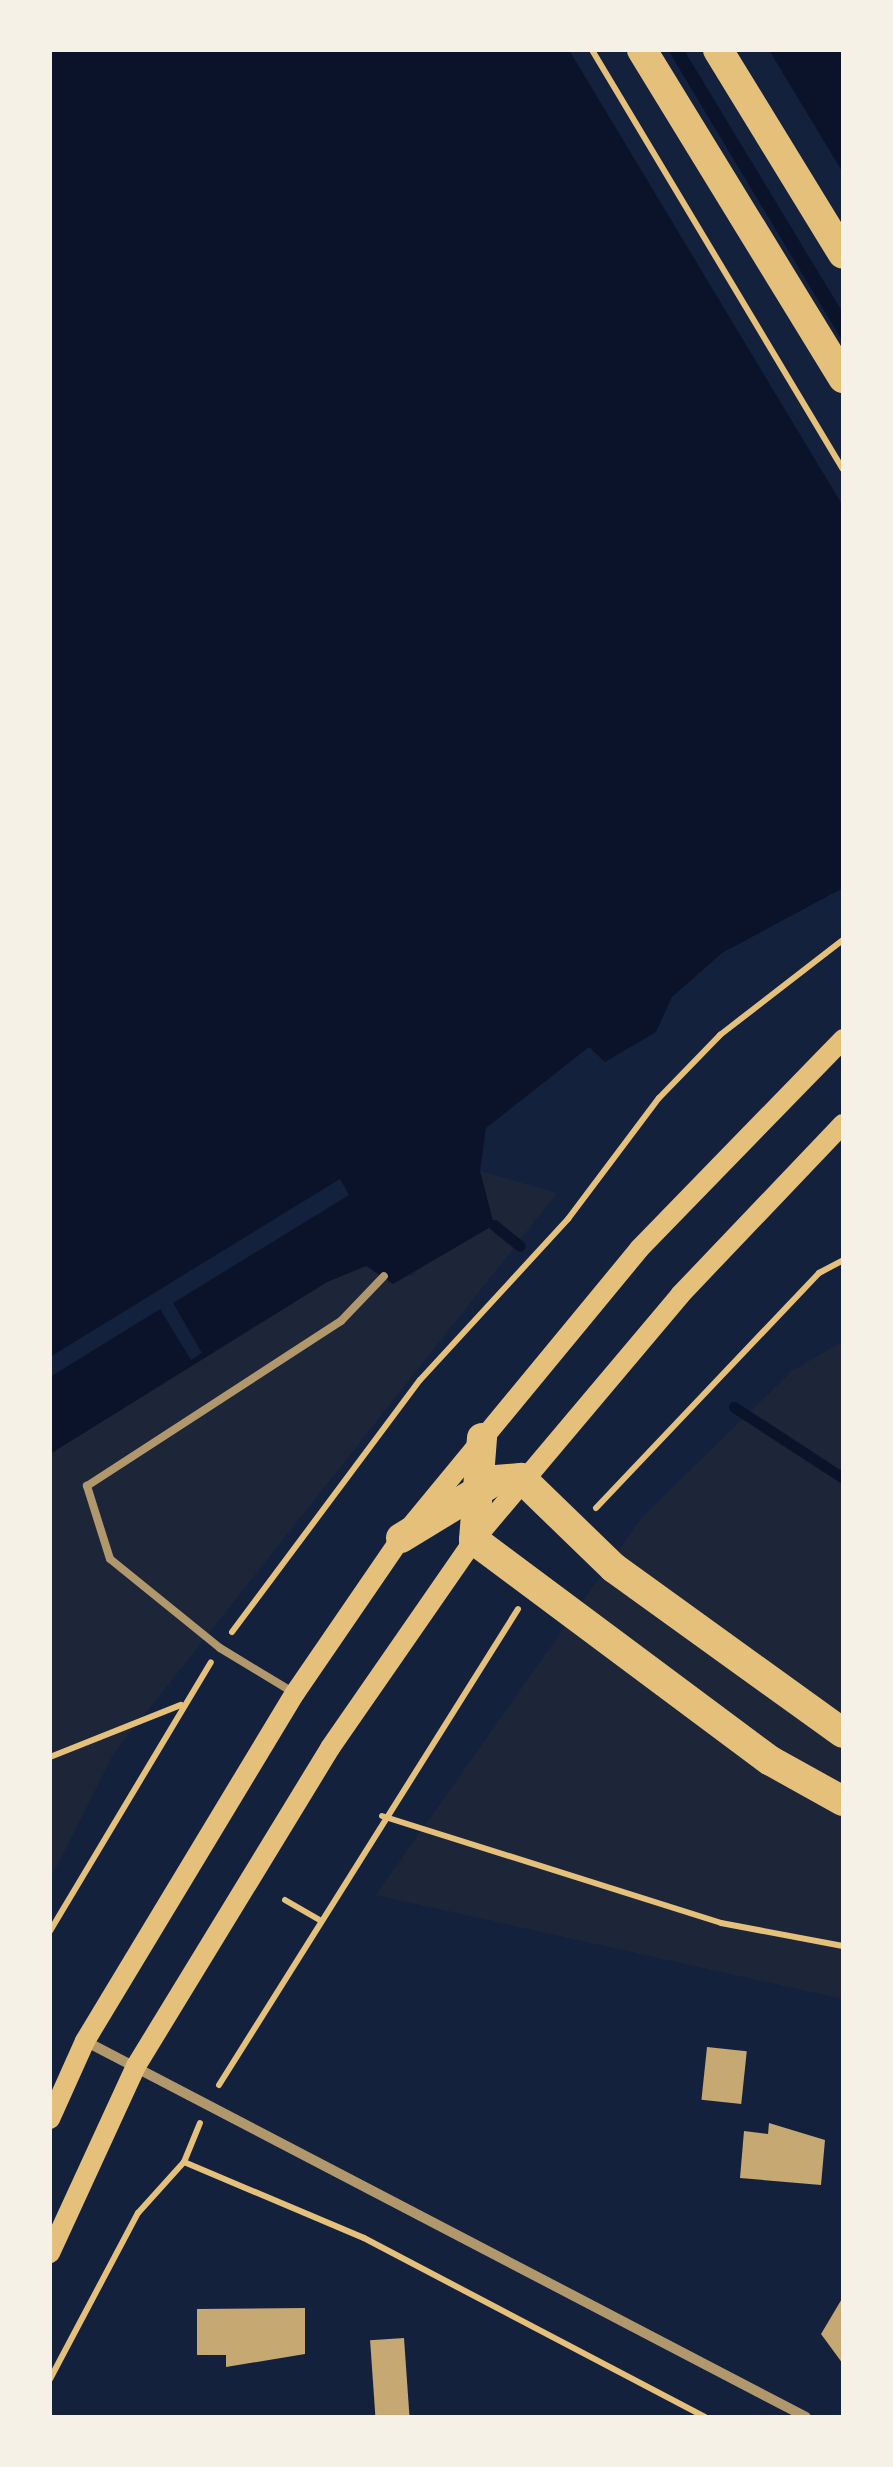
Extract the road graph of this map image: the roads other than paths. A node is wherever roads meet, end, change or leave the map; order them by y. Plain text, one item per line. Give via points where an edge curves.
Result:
1 (642, 50) edge
2 (718, 50) edge
3 (843, 254) edge
4 (843, 378) edge
5 (843, 1038) edge
6 (843, 1124) edge
7 (384, 1276) dead end
8 (482, 1438) junction
9 (520, 1478) junction
10 (471, 1496) junction
11 (402, 1538) junction
12 (474, 1540) junction
13 (295, 1693) junction
14 (843, 1733) edge
15 (843, 1801) edge
16 (84, 2040) junction
17 (136, 2066) junction
18 (50, 2119) edge
19 (50, 2253) edge
20 (806, 2417) edge

1 - 4 highway
2 - 3 highway
5 - 8 main road via 639,1249
6 - 9 main road
7 - 13 lane via 341,1321 87,1486 110,1559 220,1648
8 - 10 highway
8 - 11 main road
9 - 10 highway via 496,1480
9 - 12 main road
9 - 14 highway via 614,1568
10 - 11 highway
10 - 12 highway
11 - 13 main road
12 - 15 highway via 771,1761
12 - 17 main road via 330,1748
13 - 16 main road
16 - 17 street
16 - 18 main road
17 - 19 main road
17 - 20 street

